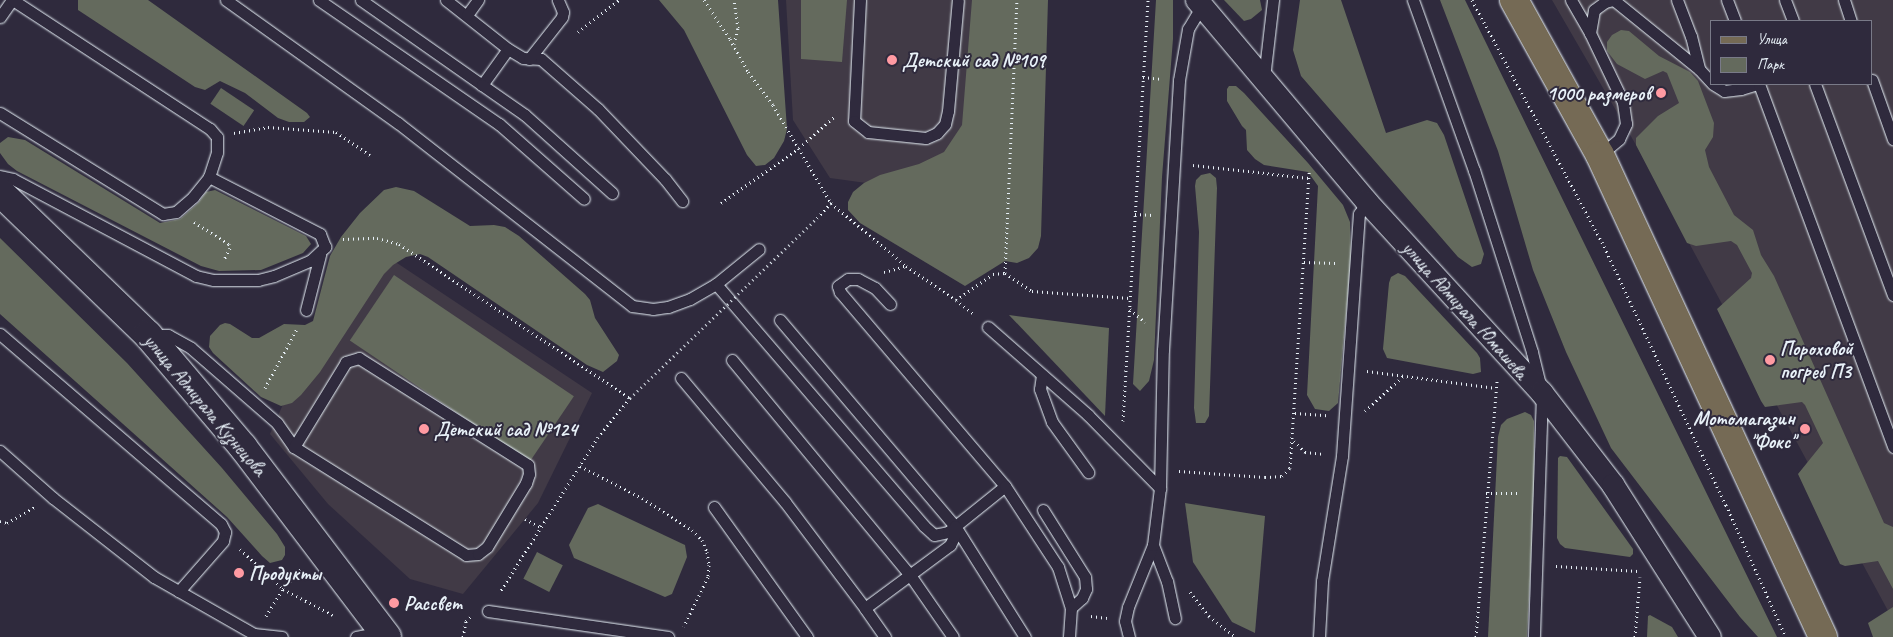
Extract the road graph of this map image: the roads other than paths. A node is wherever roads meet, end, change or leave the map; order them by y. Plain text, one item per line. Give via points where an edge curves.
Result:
1 (6, 0) edge
2 (12, 0) edge
3 (226, 0) edge
4 (319, 0) edge
5 (361, 0) edge
6 (446, 0) edge
7 (478, 0) edge
8 (558, 0) edge
9 (860, 0) edge
10 (958, 0) edge
11 (1273, 0) edge
12 (1413, 0) edge
13 (1514, 0) edge
14 (1571, 0) edge
15 (1677, 0) edge
16 (1727, 0) edge
17 (1785, 0) edge
18 (1844, 0) edge
19 (0, 1) edge
20 (1615, 1) edge
21 (1200, 3) edge
22 (468, 15) junction
23 (0, 17) edge
24 (1735, 20) edge
25 (1793, 20) edge
26 (1851, 20) edge
27 (1590, 33) junction
28 (508, 49) junction
29 (529, 59) junction
30 (1699, 69) junction
31 (1264, 80) junction
32 (1710, 81) edge
33 (1873, 83) edge
34 (482, 85) junction
35 (1715, 85) edge
36 (1755, 85) edge
37 (1758, 85) edge
38 (1815, 85) edge
39 (0, 113) edge
40 (1893, 139) edge
41 (1600, 155) junction
42 (0, 176) edge
43 (209, 177) junction
44 (0, 192) edge
45 (612, 193) dead end
46 (584, 199) dead end
47 (682, 201) dead end
48 (1367, 202) junction
49 (760, 249) dead end
50 (320, 255) junction
51 (716, 284) junction
52 (1893, 295) edge
53 (890, 304) dead end
54 (306, 310) dead end
55 (780, 320) dead end
56 (988, 327) road end
57 (0, 334) edge
58 (148, 335) junction
59 (732, 360) dead end
60 (1042, 375) junction
61 (681, 378) dead end
62 (1542, 394) junction
63 (294, 447) junction
64 (1893, 447) edge
65 (0, 451) edge
66 (1088, 472) dead end
67 (1005, 486) junction
68 (1160, 488) junction
69 (714, 507) dead end
70 (1044, 510) dead end
71 (955, 526) junction
72 (1154, 545) junction
73 (910, 575) junction
74 (179, 591) junction
75 (865, 608) junction
76 (488, 611) dead end
77 (1071, 611) junction
78 (1175, 618) dead end
79 (1705, 633) edge
80 (380, 634) edge
81 (282, 637) edge
82 (356, 637) edge
83 (668, 637) edge
84 (807, 637) edge
85 (885, 637) edge
86 (953, 637) edge
87 (1025, 637) edge
88 (1069, 637) edge
89 (1129, 637) edge
90 (1319, 637) edge
91 (1534, 637) edge
92 (1823, 637) edge

1 - 19 lane
2 - 23 lane
2 - 43 lane via 210,129 216,137 217,152
3 - 51 lane via 398,123 632,306 668,307
4 - 46 lane via 499,124
5 - 34 lane
6 - 22 lane
7 - 22 lane
8 - 29 lane via 562,17
9 - 10 lane via 854,121 868,132 926,138 945,124
11 - 31 lane
12 - 62 lane via 1474,170 1532,352
13 - 41 main road
14 - 27 lane
15 - 30 lane
16 - 24 lane
17 - 25 lane
18 - 26 lane
20 - 27 lane via 1605,2 1594,10
20 - 30 lane
21 - 31 street, улица Адмирала Юмашева
21 - 68 lane via 1188,29 1179,80 1162,350
22 - 28 lane
27 - 41 lane via 1622,102 1626,124 1619,139
28 - 29 lane
28 - 34 lane
29 - 47 lane via 541,59 598,110
30 - 32 lane
31 - 48 street, улица Адмирала Юмашева
33 - 40 lane
34 - 45 lane via 525,115
35 - 36 lane via 1724,91
37 - 64 lane
38 - 52 lane
39 - 43 lane via 163,214 176,212 193,198
41 - 92 main road
42 - 50 lane via 13,179 196,276 214,280 258,280 290,270
43 - 50 lane via 320,234 325,247
44 - 58 main road, улица Адмирала Кузнецова
48 - 62 street, улица Адмирала Юмашева
48 - 90 lane via 1359,214 1342,456 1322,582
49 - 51 lane
50 - 54 lane
51 - 71 lane via 924,526 934,534 948,532
53 - 67 lane via 858,278 848,279 838,286
55 - 71 lane
56 - 60 lane
57 - 74 lane via 221,524 225,532 223,541
58 - 63 lane via 168,335 191,348 277,423
58 - 80 main road, улица Адмирала Кузнецова via 243,447
59 - 73 lane
60 - 66 lane via 1040,389 1052,422
60 - 68 lane via 1122,447
61 - 75 lane via 785,502
62 - 79 street, улица Адмирала Юмашева via 1613,485
62 - 91 lane
63 - 63 lane via 466,554 478,554 487,547 529,474 528,465 359,358 346,362
65 - 74 lane via 53,498 139,565
67 - 71 lane
67 - 77 lane via 1058,567
68 - 72 lane
69 - 84 lane
70 - 77 lane via 1084,577 1086,589
71 - 73 lane via 950,545
71 - 87 lane
72 - 78 lane via 1167,581
72 - 89 lane via 1132,595 1125,621
73 - 75 lane
73 - 86 lane
74 - 81 lane via 254,634
75 - 85 lane
76 - 83 lane
77 - 88 lane
80 - 82 lane

